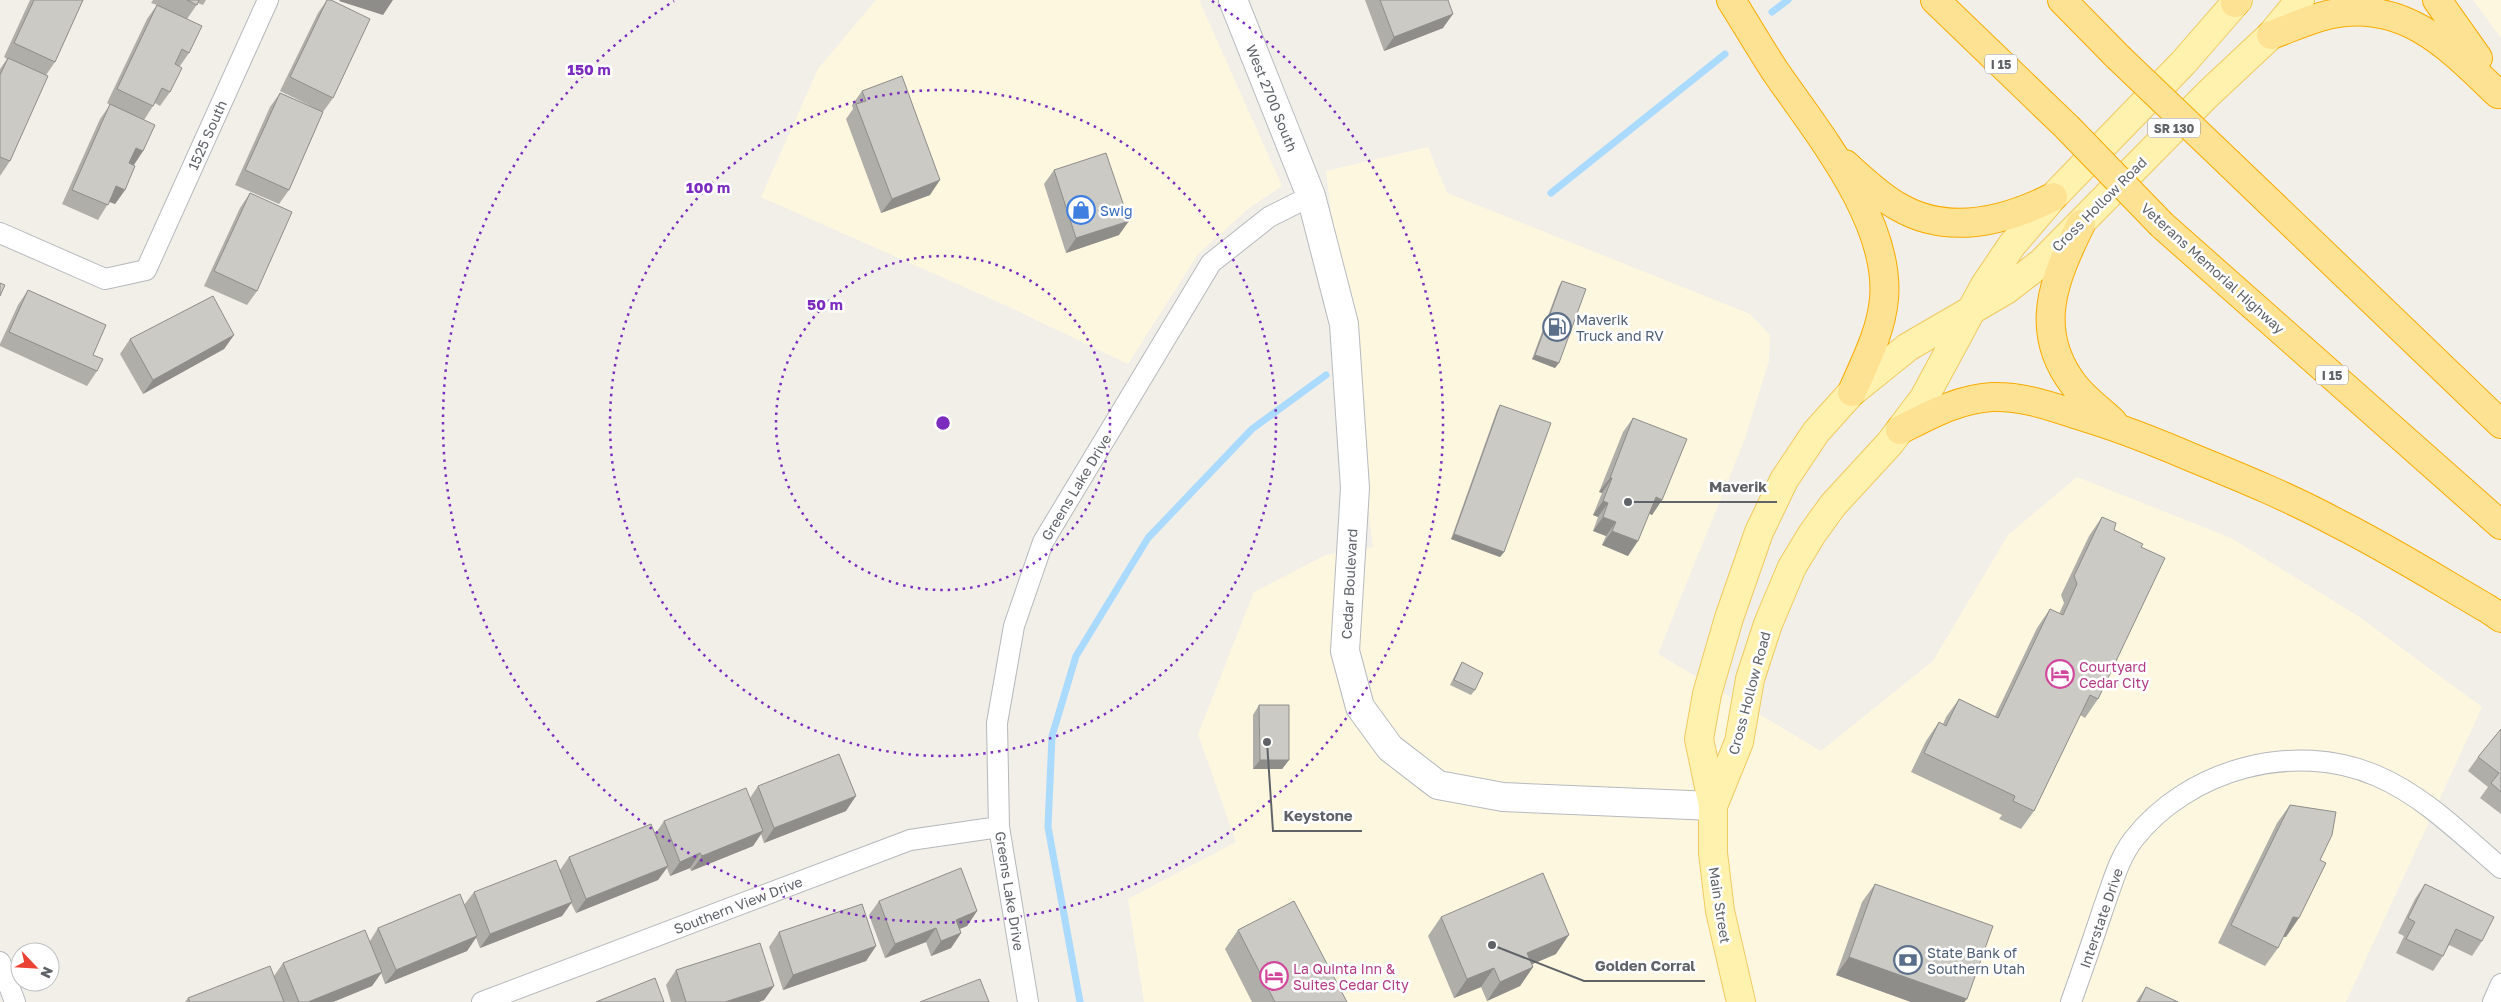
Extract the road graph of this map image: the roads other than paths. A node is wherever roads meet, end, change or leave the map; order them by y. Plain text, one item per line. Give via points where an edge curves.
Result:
1 (268, 0) edge
2 (1234, 0) edge
3 (1731, 0) edge
4 (1936, 0) edge
5 (2062, 0) edge
6 (2300, 0) edge
7 (2437, 0) edge
8 (2237, 1) edge
9 (2271, 35) junction
10 (2499, 97) edge
11 (1834, 155) junction
12 (1311, 196) junction
13 (2054, 198) junction
14 (2081, 224) junction
15 (0, 233) edge
16 (1972, 310) junction
17 (1852, 392) junction
18 (2501, 424) edge
19 (2121, 428) junction
20 (1900, 430) junction
21 (2501, 525) edge
22 (2501, 618) edge
23 (1713, 806) junction
24 (999, 827) junction
25 (2501, 868) edge
26 (0, 962) edge
27 (2501, 984) edge
28 (15, 1002) edge
29 (482, 1002) edge
30 (1028, 1002) edge
31 (1741, 1002) edge
32 (2071, 1002) edge
33 (2493, 1002) edge

1 - 15 street, 1525 South via 146,270 105,279
2 - 12 street, West 2700 South
3 - 11 highway
4 - 21 highway, Veterans Memorial Highway / I 15, bridge via 2162,225
5 - 18 highway, bridge
6 - 9 main road, Cross Hollow Road / SR 130
7 - 10 highway via 2474,50
8 - 13 main road, Cross Hollow Road via 2183,63
9 - 10 highway via 2334,13 2368,11 2393,16 2416,24 2438,39
9 - 14 main road, Cross Hollow Road / SR 130 via 2208,94
11 - 13 highway via 1891,202 1933,221 1978,223 2011,215
11 - 17 highway via 1873,231 1882,258 1882,310 1876,335
12 - 23 street, Cedar Boulevard via 1344,324 1355,488 1345,651 1360,707 1390,748 1438,785 1503,797
12 - 24 street, Greens Lake Drive via 1270,217 1211,263 1043,542 1014,626 997,723
13 - 16 main road, Cross Hollow Road via 2007,252
14 - 16 main road, Cross Hollow Road / SR 130 via 2027,274
14 - 19 highway via 2059,268 2053,291 2052,333 2062,365 2075,386
16 - 17 main road, Cross Hollow Road / SR 130 via 1908,347
16 - 20 main road, Cross Hollow Road via 1934,382
17 - 23 main road, Cross Hollow Road via 1816,432 1784,480 1760,532 1729,618 1699,739
19 - 20 highway via 2038,402 1995,397 1948,406
19 - 22 highway via 2337,522
20 - 23 main road, Cross Hollow Road via 1832,505 1792,567 1761,642 1738,742
23 - 31 main road, Main Street via 1713,853 1719,904
24 - 29 street, Southern View Drive via 910,840
24 - 30 street, Greens Lake Drive
25 - 32 street, Interstate Drive via 2422,801 2376,775 2328,762 2291,760 2250,765 2214,778 2183,796 2157,815 2133,840 2117,868
26 - 28 street
27 - 33 street

